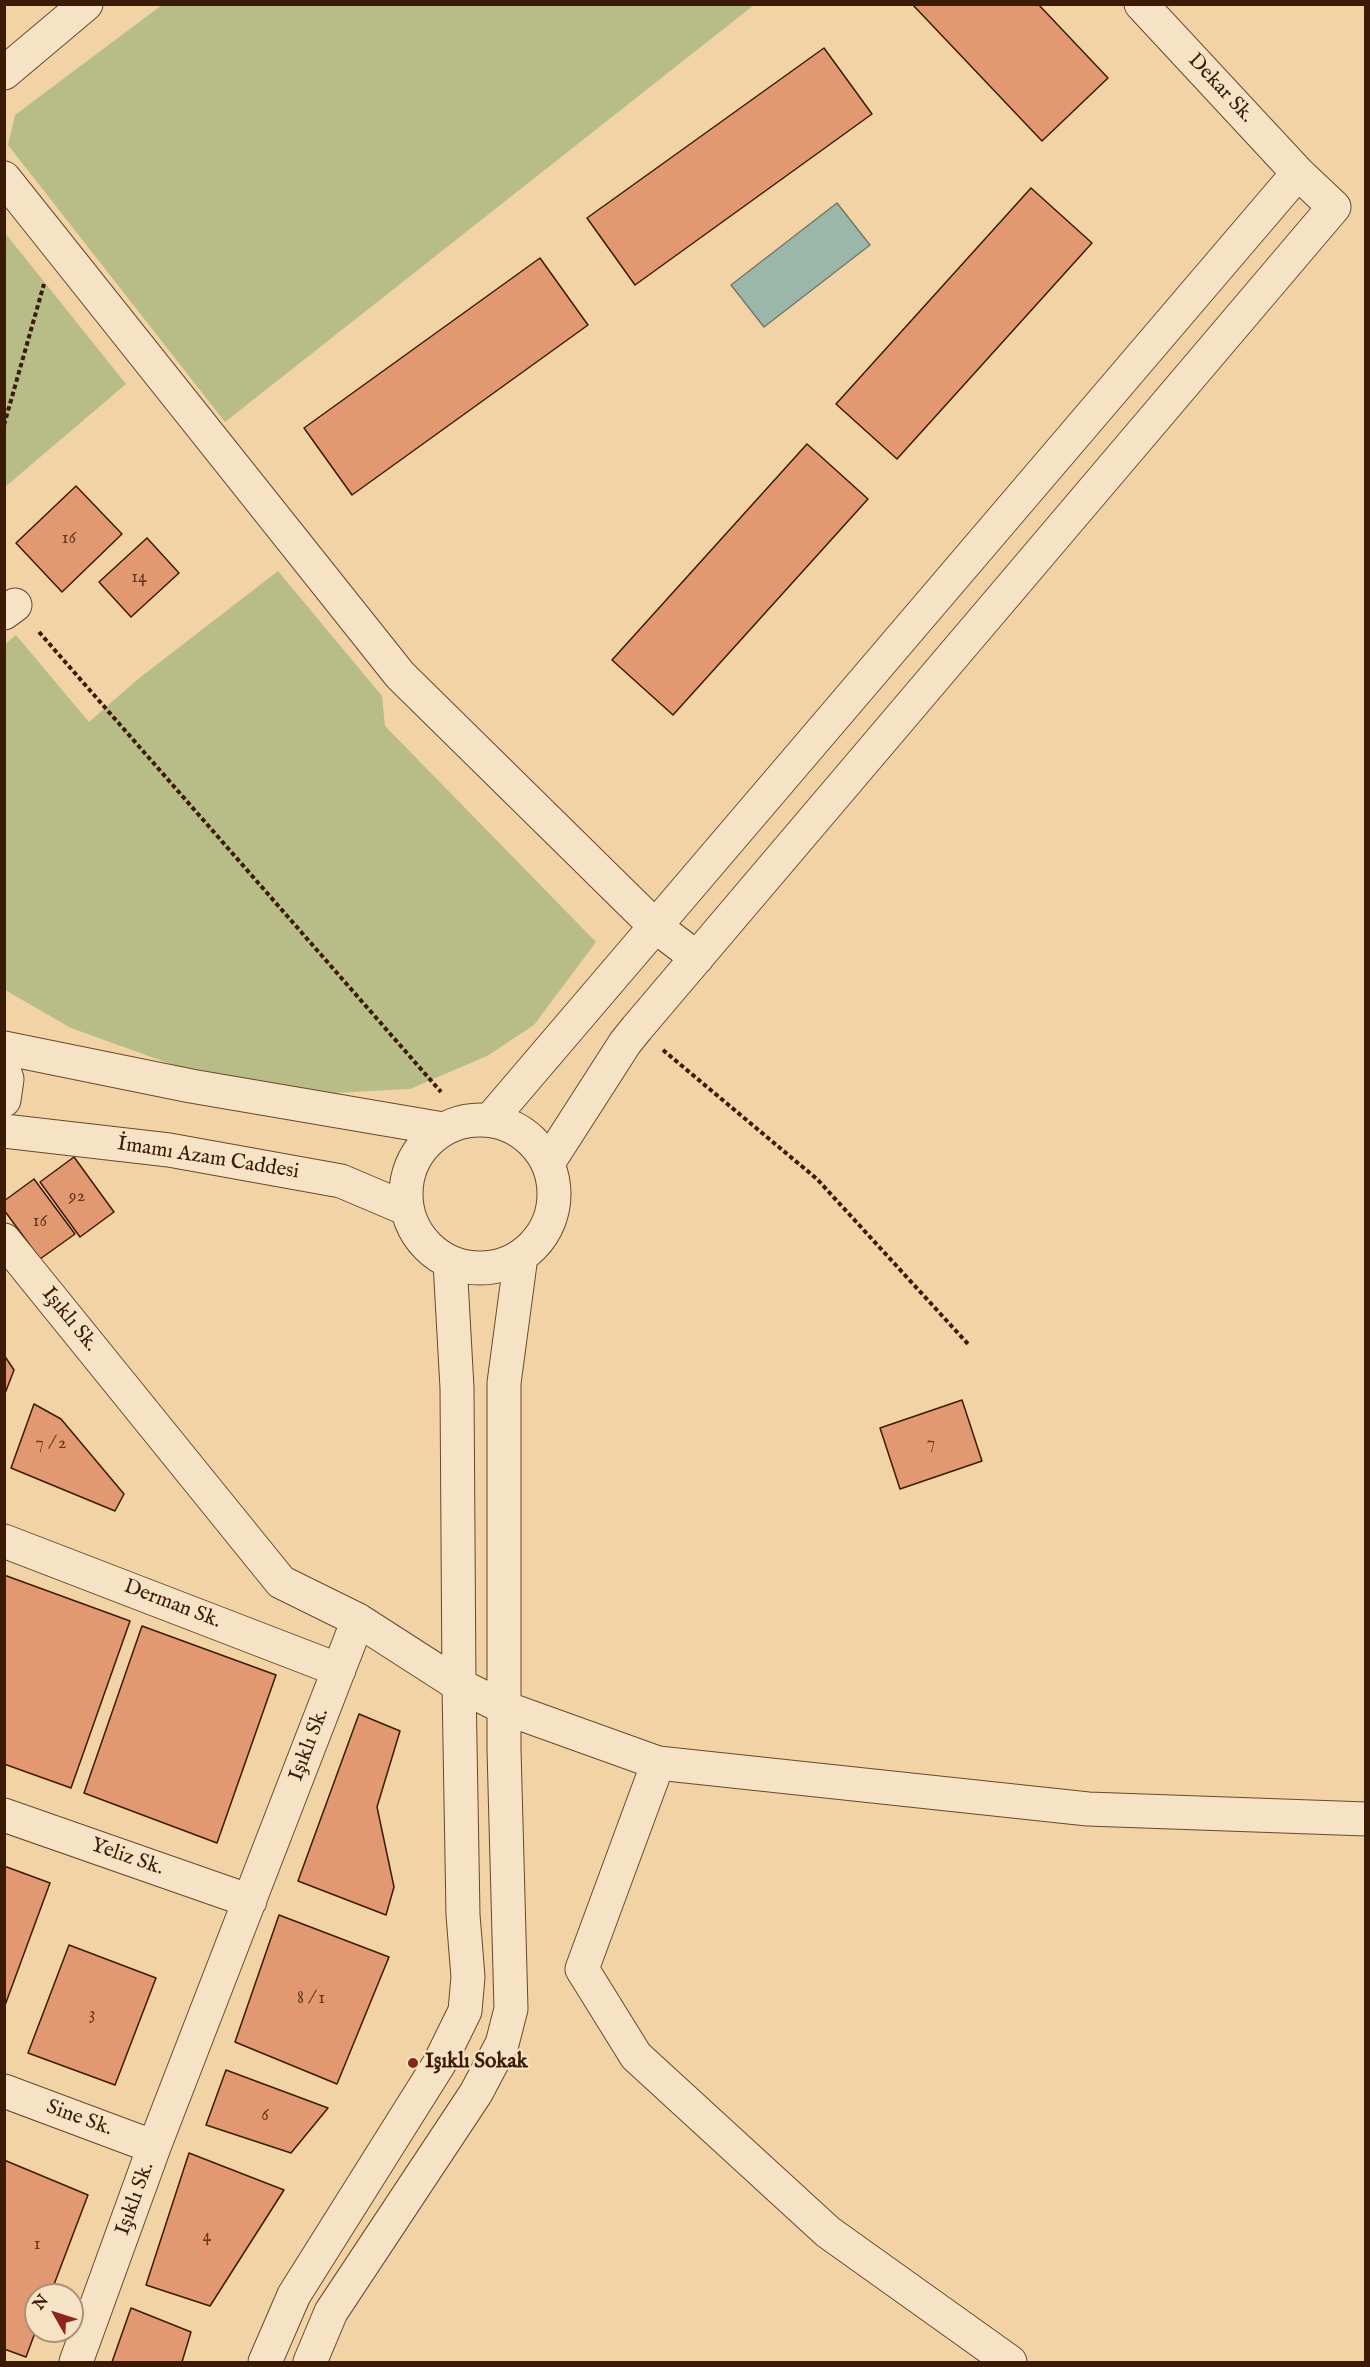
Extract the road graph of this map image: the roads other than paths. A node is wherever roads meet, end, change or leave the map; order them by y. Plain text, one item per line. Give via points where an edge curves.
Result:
1 (86, 4) edge
2 (1141, 4) edge
3 (4, 73) edge
4 (1298, 173) junction
5 (4, 178) edge
6 (655, 926) junction
7 (697, 958) junction
8 (4, 1048) edge
9 (4, 1070) edge
10 (4, 1100) edge
11 (466, 1123) junction
12 (4, 1131) edge
13 (548, 1163) junction
14 (407, 1209) junction
15 (4, 1240) edge
16 (521, 1256) junction
17 (450, 1262) junction
18 (4, 1541) edge
19 (358, 1620) junction
20 (339, 1670) junction
21 (459, 1685) junction
22 (505, 1708) junction
23 (658, 1763) junction
24 (4, 1815) edge
25 (1365, 1819) edge
26 (250, 1901) junction
27 (4, 2091) edge
28 (154, 2146) junction
29 (76, 2362) edge
30 (265, 2362) edge
31 (310, 2362) edge
32 (1010, 2362) edge

1 - 3 street
2 - 4 street, Dekar Sk.
4 - 6 street
4 - 7 street, Dekar Sk. via 1334,207
5 - 6 street via 400,675
6 - 7 street
6 - 11 street
7 - 13 street via 625,1043
8 - 11 street via 191,1086
9 - 10 street
11 - 13 street via 514,1127 534,1142
11 - 14 street via 424,1144 412,1163 406,1186
12 - 14 street, İmamı Azam Caddesi via 169,1150 330,1179
13 - 16 street via 554,1184 551,1215 537,1242
14 - 17 street via 415,1232 430,1250
15 - 19 street, Işıklı Sk. via 281,1582
16 - 17 street via 498,1266 474,1268
16 - 22 street via 504,1383
17 - 21 street via 457,1388
18 - 20 street, Derman Sk.
19 - 20 street, Işıklı Sk.
19 - 21 street
20 - 26 street, Işıklı Sk.
21 - 22 street
21 - 30 street via 468,1977 465,2011 439,2064 294,2295
22 - 23 street
22 - 31 street via 511,2009 502,2044 476,2093 331,2312
23 - 25 street via 1088,1809
23 - 32 street via 582,1969 644,2064 828,2232
24 - 26 street, Yeliz Sk.
26 - 28 street, Işıklı Sk.
27 - 28 street, Sine Sk.
28 - 29 street, Işıklı Sk.

